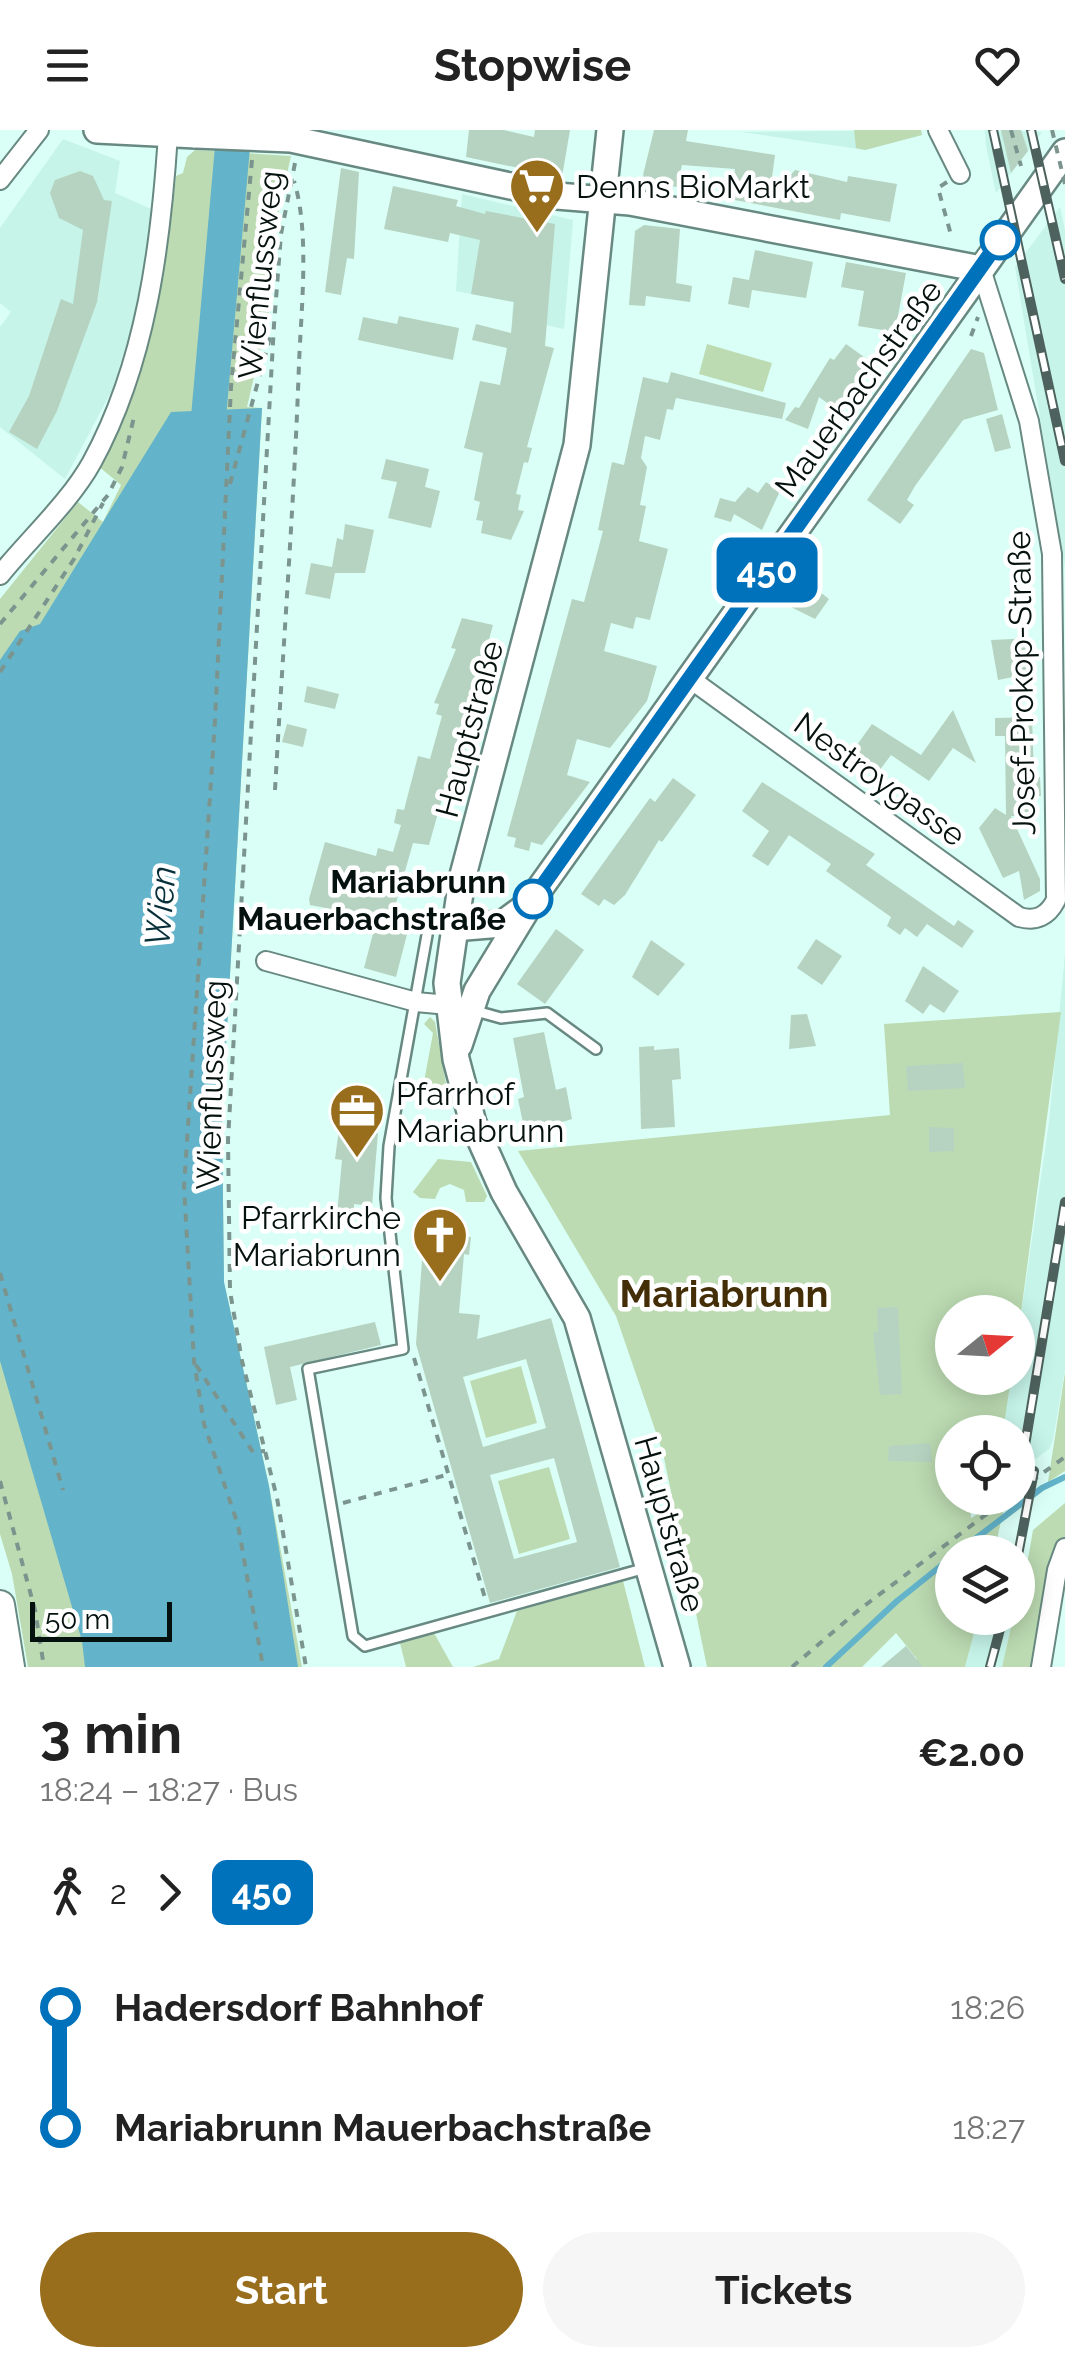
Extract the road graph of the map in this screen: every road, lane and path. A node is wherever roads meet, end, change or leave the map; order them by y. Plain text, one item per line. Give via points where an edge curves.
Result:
1 (39, 130) edge
2 (97, 130) edge
3 (610, 130) edge
4 (938, 130) edge
5 (1011, 130) edge
6 (1052, 130) edge
7 (168, 132) edge
8 (295, 140) junction
9 (253, 145) dead end
10 (1065, 152) edge
11 (1020, 166) dead end
12 (960, 174) joint
13 (292, 177) junction
14 (0, 180) edge
15 (1065, 184) edge
16 (601, 201) junction
17 (951, 236) dead end
18 (981, 269) junction
19 (975, 323) dead end
20 (274, 325) junction
21 (972, 336) dead end
22 (92, 463) junction
23 (228, 494) junction
24 (108, 495) junction
25 (0, 575) edge
26 (0, 624) edge
27 (0, 672) edge
28 (689, 678) junction
29 (275, 790) dead end
30 (528, 905) junction
31 (1039, 918) joint
32 (440, 926) junction
33 (266, 960) dead end
34 (416, 1002) junction
35 (458, 1006) junction
36 (596, 1049) dead end
37 (456, 1059) joint
38 (0, 1273) edge
39 (403, 1349) junction
40 (194, 1360) junction
41 (265, 1451) junction
42 (1065, 1458) edge
43 (450, 1474) junction
44 (1035, 1479) edge
45 (0, 1480) edge
46 (63, 1490) dead end
47 (331, 1506) junction
48 (985, 1515) edge
49 (1064, 1549) edge
50 (648, 1568) junction
51 (1061, 1572) edge
52 (0, 1605) edge
53 (489, 1612) junction
54 (10, 1667) edge
55 (44, 1667) edge
56 (263, 1667) edge
57 (306, 1667) edge
58 (676, 1667) edge
59 (792, 1667) edge
60 (1041, 1667) edge

1 - 14 street
2 - 7 main road
3 - 16 main road, Hauptstraße
4 - 12 street
5 - 11 path
6 - 15 path, bridge
7 - 8 main road, bridge
7 - 22 street via 154,271 134,359
8 - 13 path, Wienflussweg
8 - 16 main road
9 - 23 path
10 - 18 main road, Mauerbachstraße
12 - 17 path via 938,188
13 - 20 path, Wienflussweg
13 - 29 path via 300,324
16 - 18 main road
16 - 32 main road, Hauptstraße via 569,482
18 - 28 main road, Mauerbachstraße
18 - 31 street, Josef-Prokop-Straße via 1029,421 1052,554 1056,900
19 - 21 path
20 - 23 path
20 - 41 path, Wienflussweg via 228,1140 230,1291
22 - 24 path
22 - 25 street
23 - 40 path via 184,1186
24 - 26 path
24 - 27 path
28 - 30 main road, Mauerbachstraße
28 - 31 street, Nestroygasse via 1019,917
30 - 32 main road, Mauerbachstraße via 502,924
30 - 35 main road, Mauerbachstraße
32 - 34 lane
32 - 35 main road, Hauptstraße
33 - 34 street
34 - 35 street
34 - 39 lane via 386,1198
35 - 36 lane via 501,1018 547,1014
35 - 37 main road, Mauerbachstraße
37 - 50 main road, Hauptstraße via 494,1171 577,1318
38 - 46 path
39 - 43 path via 417,1360
39 - 47 lane via 308,1369
40 - 41 path via 253,1452
40 - 56 path via 204,1424 238,1525
41 - 57 path, Wienflussweg
42 - 44 path
43 - 47 path
43 - 53 path
45 - 55 path via 36,1610
47 - 53 lane via 353,1636 365,1646
48 - 59 path
49 - 51 street
50 - 53 lane
50 - 58 main road, Hauptstraße
51 - 60 street
52 - 54 main road

